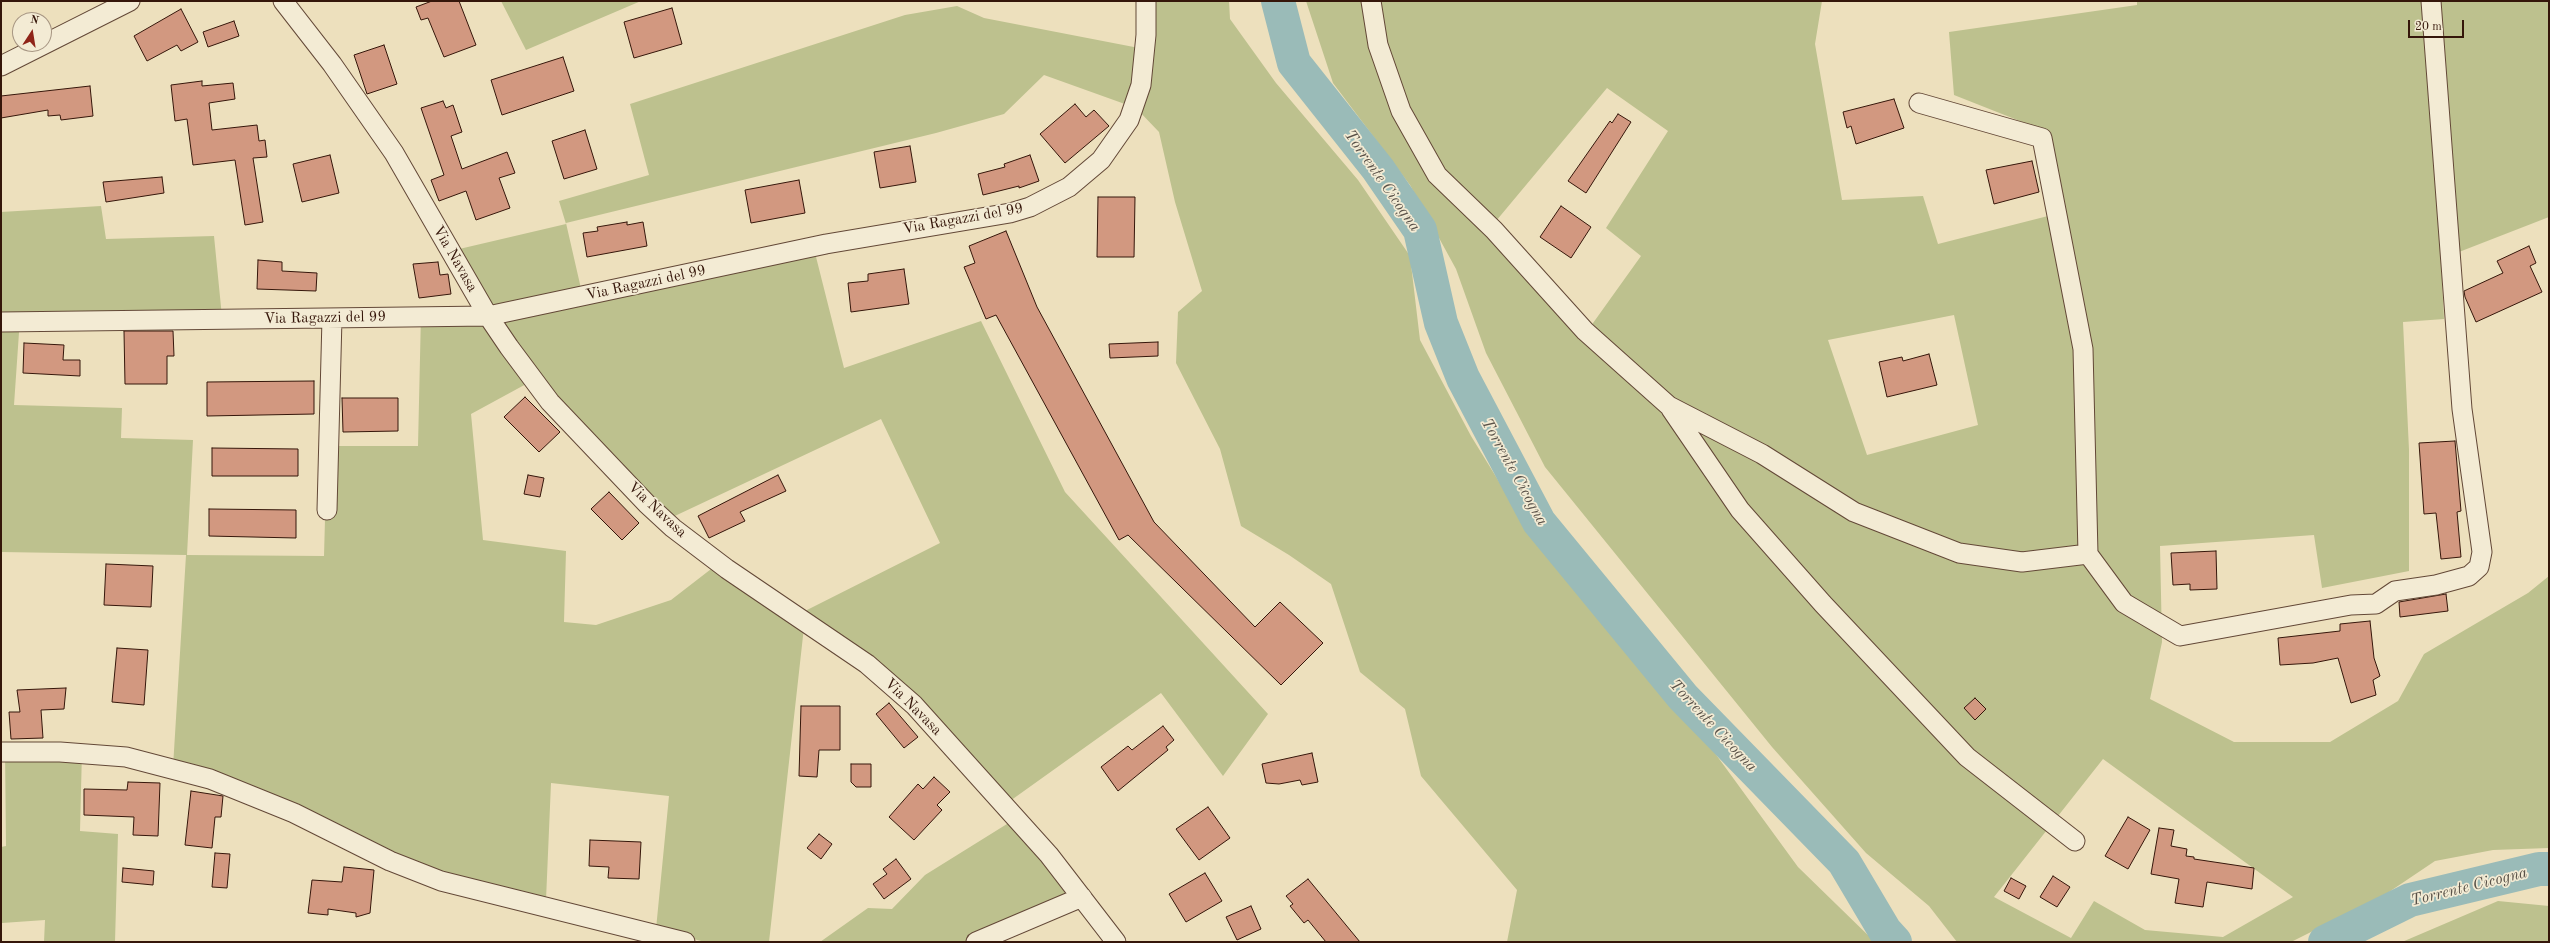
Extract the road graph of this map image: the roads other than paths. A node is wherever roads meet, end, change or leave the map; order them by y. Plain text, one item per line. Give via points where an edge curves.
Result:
1 (130, 1) edge
2 (283, 1) edge
3 (1146, 1) edge
4 (1371, 1) edge
5 (2431, 1) edge
6 (1, 66) edge
7 (1919, 103) dead end
8 (488, 316) junction
9 (332, 318) junction
10 (1, 322) edge
11 (1669, 406) junction
12 (327, 510) dead end
13 (2088, 554) junction
14 (1, 752) edge
15 (2075, 841) dead end
16 (1082, 897) junction
17 (685, 942) edge
18 (976, 942) edge
19 (1116, 942) edge

1 - 6 street
2 - 8 street, Via Navasa via 332,64 394,153
3 - 8 street, Via Ragazzi del 99 via 1146,35 1141,85 1129,120 1100,160 1069,187 1051,198 1010,213 826,244
4 - 11 street via 1378,45 1400,111 1437,175 1494,230 1584,331
5 - 13 street via 2462,409 2482,552 2479,567 2469,576 2436,585 2395,590 2376,604 2351,605 2180,636 2124,603
7 - 13 street via 2042,138 2083,349
8 - 9 street, Via Ragazzi del 99
8 - 16 street, Via Navasa via 550,402 647,504 673,528 727,569 890,683 914,705 1018,819
9 - 10 street, Via Ragazzi del 99
9 - 12 street
11 - 13 street via 1762,454 1854,512 1960,553 2022,562
11 - 15 street via 1740,510 1844,626 1967,757
14 - 17 street via 60,752 126,757 210,779 294,813 390,861 441,881
16 - 18 street
16 - 19 street, Via Navasa

